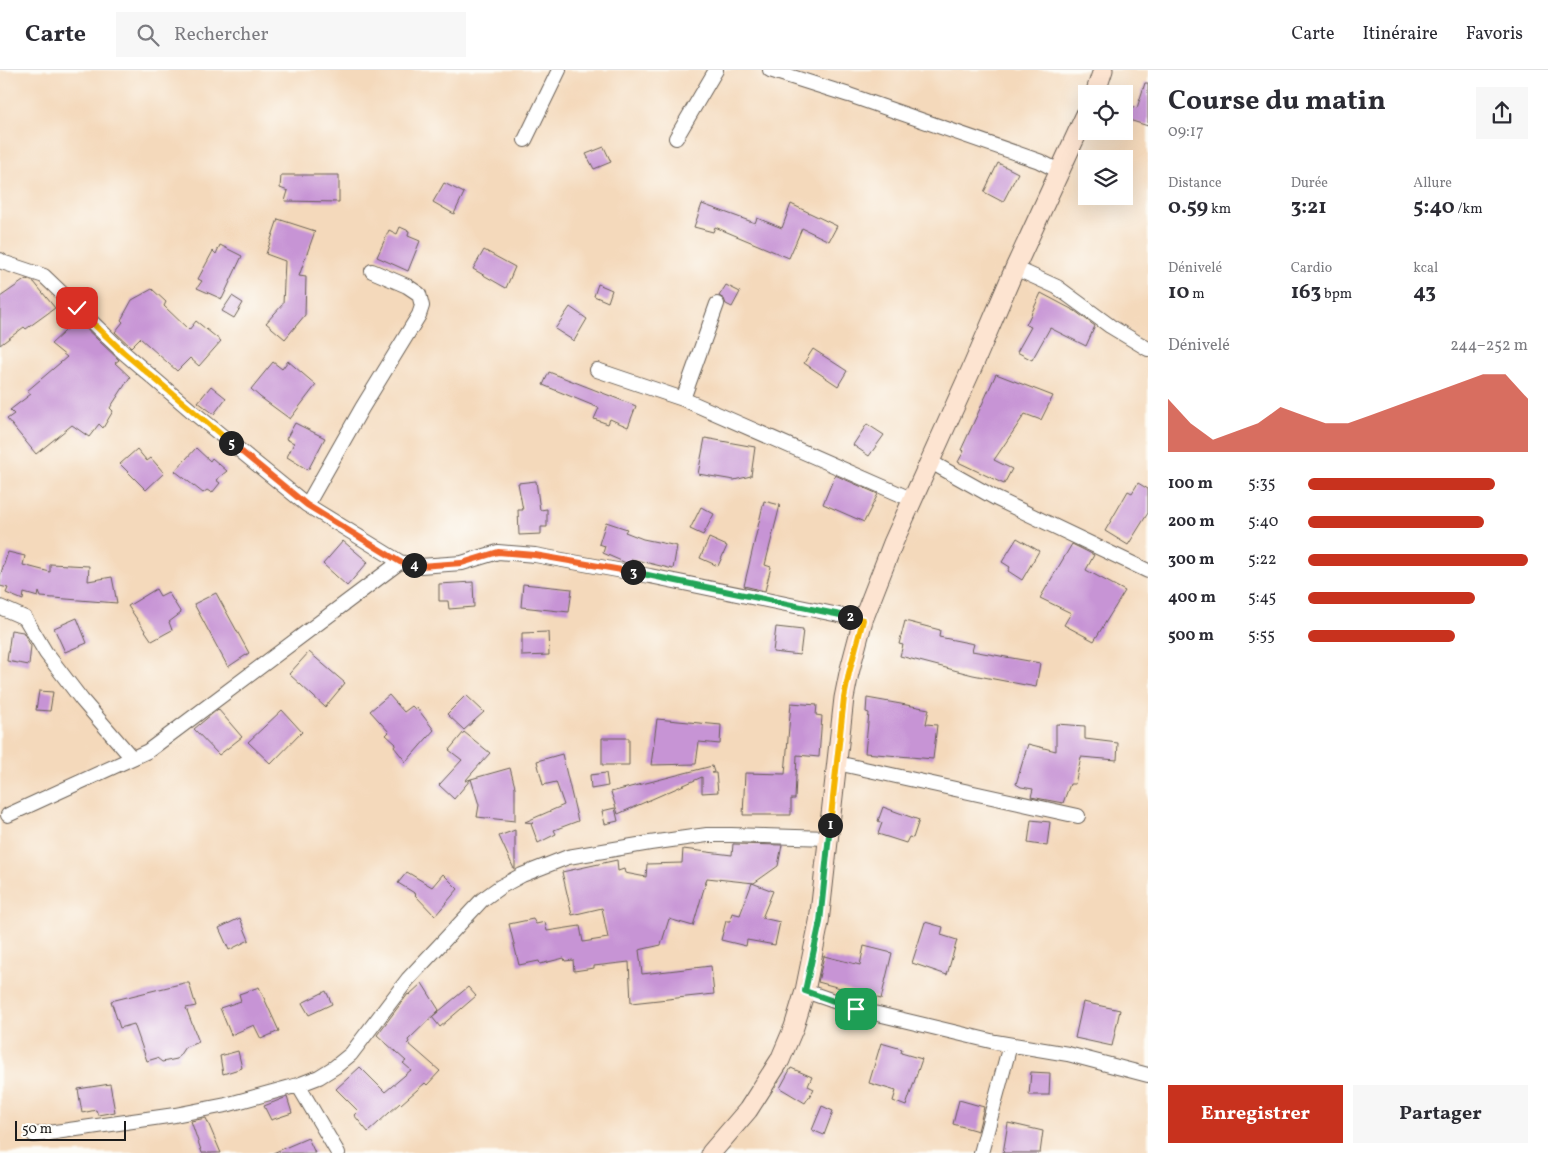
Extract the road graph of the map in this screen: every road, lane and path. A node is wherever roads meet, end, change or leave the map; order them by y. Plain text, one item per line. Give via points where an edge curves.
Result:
1 (559, 70) edge
2 (716, 70) edge
3 (770, 70) edge
4 (1103, 70) edge
5 (1097, 85) edge
6 (1078, 133) edge
7 (676, 138) dead end
8 (525, 140) dead end
9 (1061, 172) junction
10 (0, 262) edge
11 (1015, 268) junction
12 (372, 271) dead end
13 (716, 304) dead end
14 (1148, 349) edge
15 (597, 370) dead end
16 (683, 399) junction
17 (929, 461) junction
18 (913, 500) junction
19 (307, 505) junction
20 (400, 562) junction
21 (1148, 571) edge
22 (0, 607) edge
23 (863, 620) junction
24 (132, 758) junction
25 (837, 763) junction
26 (8, 815) dead end
27 (1078, 816) dead end
28 (828, 838) junction
29 (805, 991) junction
30 (1010, 1045) junction
31 (1148, 1075) edge
32 (298, 1085) junction
33 (34, 1135) dead end
34 (338, 1153) edge
35 (711, 1153) edge
36 (981, 1153) edge

1 - 8 street
2 - 7 street
3 - 9 street via 1039,161
4 - 5 street
6 - 9 street
9 - 11 street
10 - 19 street via 44,276 123,352
11 - 14 street via 1056,287
11 - 17 street
12 - 19 street via 413,290 422,306
13 - 16 street
15 - 16 street
16 - 18 street
17 - 18 street
17 - 21 street via 997,499
18 - 23 street
19 - 20 street
20 - 23 street via 420,566 462,563 498,552 535,555
20 - 24 street via 148,751
22 - 24 street via 26,618 46,653
23 - 25 street via 849,673
24 - 26 street
25 - 27 street
25 - 28 street
28 - 29 street via 820,922
28 - 32 street via 731,834 650,843 568,857 500,886 482,900 408,979 351,1054 319,1077
29 - 30 street via 856,1009
29 - 35 street via 780,1060 748,1110
30 - 31 street via 1068,1054
30 - 36 street
32 - 33 street via 175,1115
32 - 34 street

